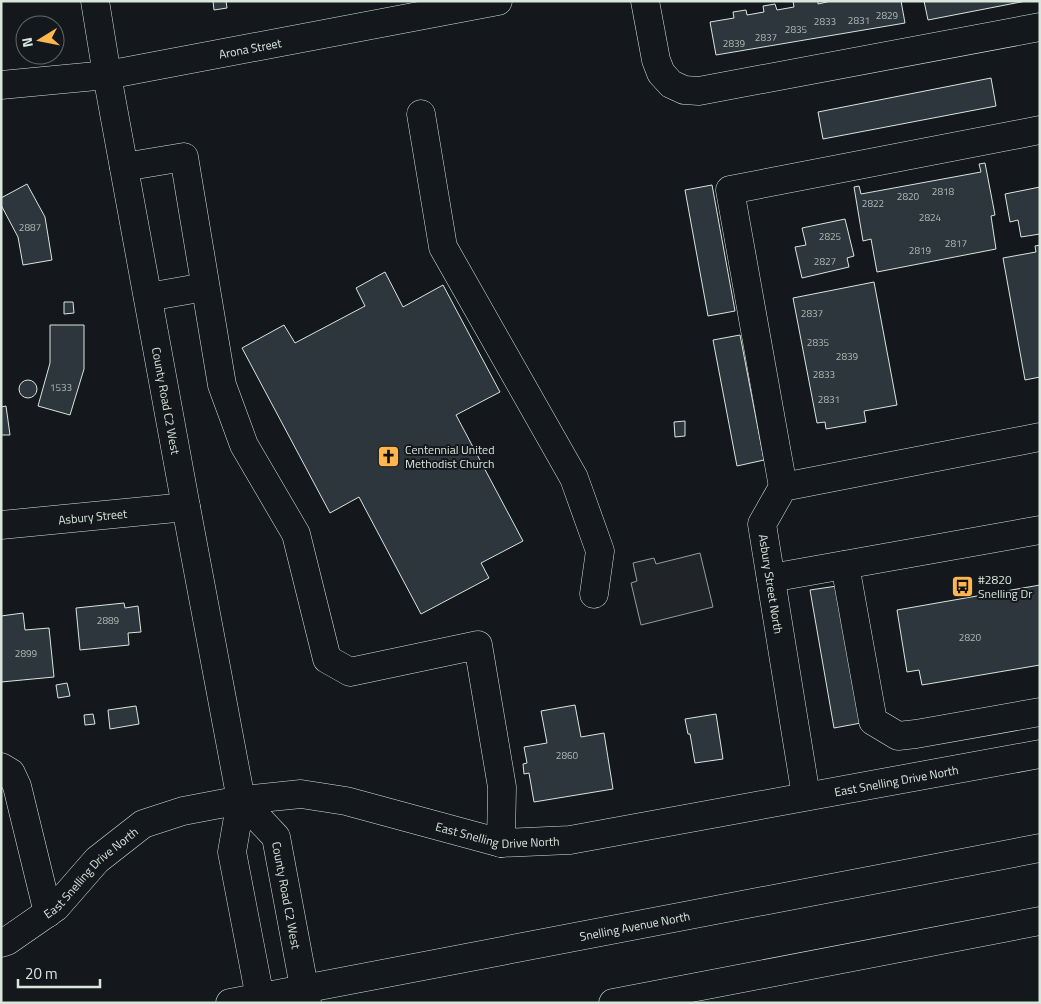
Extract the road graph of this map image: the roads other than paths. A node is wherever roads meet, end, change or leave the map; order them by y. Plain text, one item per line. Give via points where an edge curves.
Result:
1 (96, 1) edge
2 (498, 1) edge
3 (645, 1) edge
4 (457, 5) edge
5 (1040, 27) edge
6 (107, 75) junction
7 (1, 85) edge
8 (421, 114) dead end
9 (1040, 130) edge
10 (124, 167) junction
11 (205, 288) junction
12 (148, 297) junction
13 (1040, 437) edge
14 (783, 487) junction
15 (186, 507) junction
16 (1, 525) edge
17 (1040, 530) edge
18 (845, 565) junction
19 (771, 578) junction
20 (594, 594) dead end
21 (1040, 712) edge
22 (1040, 754) edge
23 (1, 767) edge
24 (806, 796) junction
25 (241, 800) junction
26 (501, 843) junction
27 (1040, 848) edge
28 (48, 913) junction
29 (1040, 921) edge
30 (1, 943) edge
31 (306, 996) edge
32 (261, 1000) edge
33 (230, 1003) edge
34 (613, 1003) edge

1 - 6 main road, County Road C2 West
2 - 4 main road, Arona Street
3 - 5 main road via 661,74 684,90 699,91
4 - 6 main road, Arona Street
6 - 7 main road, Arona Street
6 - 10 main road, County Road C2 West
8 - 20 main road via 444,247 574,478 600,551
9 - 14 main road via 730,190
10 - 11 main road via 184,157
10 - 12 main road, County Road C2 West
11 - 12 main road
11 - 26 main road via 222,385 244,445 296,534 327,659 350,672 478,645 502,788
12 - 15 main road, County Road C2 West
13 - 14 main road
14 - 19 main road, Asbury Street North via 762,524
15 - 16 main road, Asbury Street
15 - 25 main road, County Road C2 West
17 - 18 main road
18 - 19 main road
18 - 21 main road via 873,721 898,736
19 - 24 main road, Asbury Street North
22 - 24 main road, East Snelling Drive North
23 - 28 main road via 11,773 17,786
24 - 26 main road, East Snelling Drive North via 570,840
25 - 26 main road, East Snelling Drive North via 301,794 346,801
25 - 28 main road, East Snelling Drive North via 183,811 143,824 96,860
25 - 31 main road, County Road C2 West via 276,837
25 - 32 main road, County Road C2 West via 232,852
27 - 31 main road, Snelling Avenue North
28 - 30 main road, East Snelling Drive North
29 - 34 main road
31 - 32 main road, Snelling Avenue North
32 - 33 main road, Snelling Avenue North

